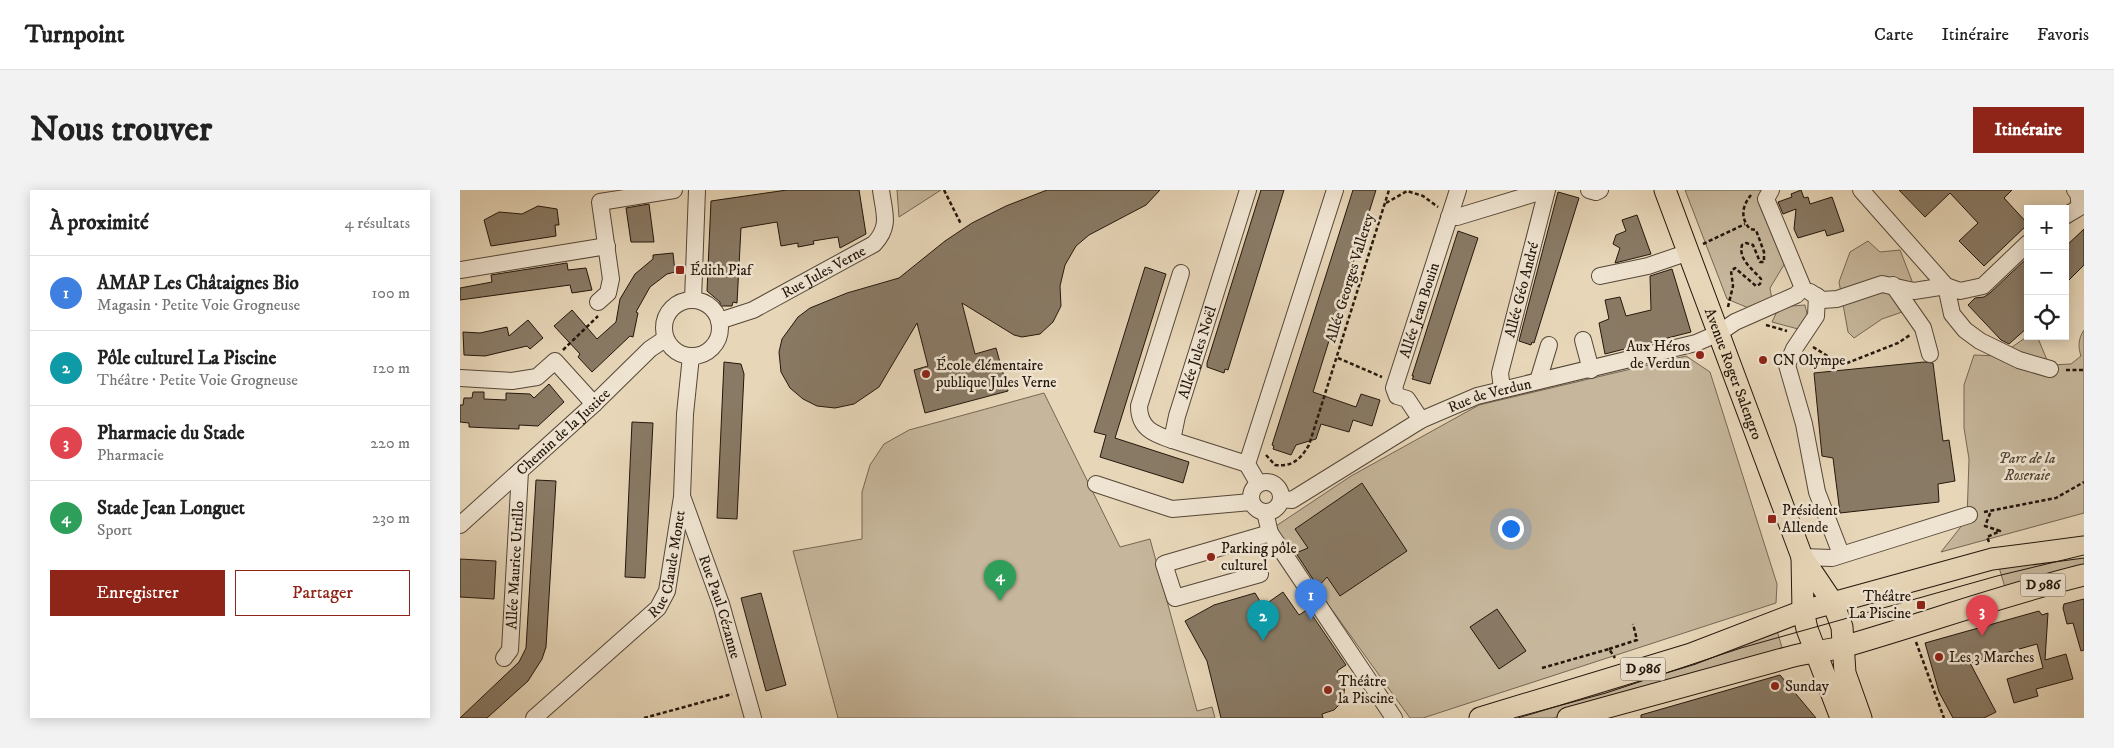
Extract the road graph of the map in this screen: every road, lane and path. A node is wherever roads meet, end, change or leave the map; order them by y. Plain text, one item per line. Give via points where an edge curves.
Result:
1 (674, 190) edge
2 (697, 190) edge
3 (880, 190) edge
4 (944, 190) edge
5 (1248, 190) edge
6 (1335, 190) edge
7 (1389, 190) edge
8 (1458, 190) edge
9 (1546, 190) edge
10 (1588, 190) edge
11 (1600, 190) edge
12 (1665, 190) edge
13 (1756, 190) edge
14 (1771, 190) edge
15 (1861, 190) edge
16 (2075, 190) edge
17 (615, 195) edge
18 (1385, 204) junction
19 (2069, 214) edge
20 (1449, 217) junction
21 (961, 224) dead end
22 (1745, 224) junction
23 (607, 246) junction
24 (2024, 247) edge
25 (1689, 252) junction
26 (460, 270) edge
27 (1181, 273) dead end
28 (1600, 276) dead end
29 (1893, 285) junction
30 (1946, 286) junction
31 (1810, 292) junction
32 (693, 300) junction
33 (598, 302) joint
34 (720, 321) junction
35 (1732, 324) junction
36 (1922, 328) junction
37 (665, 339) junction
38 (1801, 339) junction
39 (1583, 340) dead end
40 (1549, 345) dead end
41 (1930, 354) dead end
42 (691, 356) junction
43 (1338, 358) junction
44 (555, 361) junction
45 (2050, 369) joint
46 (1591, 370) junction
47 (2084, 370) edge
48 (460, 378) edge
49 (1538, 381) junction
50 (1394, 388) junction
51 (1502, 389) junction
52 (594, 404) junction
53 (1421, 420) junction
54 (1172, 440) junction
55 (1255, 441) junction
56 (1247, 464) junction
57 (520, 471) junction
58 (2084, 482) edge
59 (1258, 483) junction
60 (1096, 484) dead end
61 (682, 497) junction
62 (1281, 499) junction
63 (1251, 502) junction
64 (1991, 510) junction
65 (1265, 512) junction
66 (1968, 515) joint
67 (460, 525) edge
68 (1270, 532) junction
69 (1989, 543) dead end
70 (2084, 546) edge
71 (1841, 554) junction
72 (1802, 557) junction
73 (1260, 574) dead end
74 (2084, 575) edge
75 (1833, 603) junction
76 (1803, 611) junction
77 (1633, 624) dead end
78 (1910, 627) junction
79 (1844, 646) junction
80 (1609, 649) junction
81 (1814, 652) junction
82 (504, 658) dead end
83 (1542, 668) dead end
84 (1625, 675) junction
85 (746, 690) junction
86 (534, 718) edge
87 (644, 718) edge
88 (753, 718) edge
89 (1394, 718) edge
90 (1480, 718) edge
91 (1568, 718) edge
92 (1841, 718) edge
93 (1861, 718) edge
94 (1944, 718) edge

1 - 17 street
2 - 32 street
3 - 34 street, Rue Jules Verne via 886,224 883,234 874,244 753,310
4 - 21 path
5 - 54 street, Allée Jules Noël
6 - 55 street
7 - 18 path, Allée Georges Vallerey
8 - 20 street, Allée Jean Bouin
9 - 20 street, Allée Géo André
9 - 51 street, Allée Géo André via 1500,373
10 - 11 street
12 - 25 main road, Avenue Roger Salengro
13 - 22 path via 1744,204
14 - 31 street via 1766,199 1795,272
15 - 30 street
16 - 19 street via 2080,207
17 - 23 street via 600,202
18 - 20 path via 1407,191 1423,196
18 - 43 path, Allée Georges Vallerey
20 - 50 street, Allée Jean Bouin
22 - 25 path
22 - 35 path via 1756,230 1765,258 1760,262 1752,245 1742,245 1744,261 1761,279 1756,286 1736,268 1731,270 1733,286 1728,305
23 - 26 street
23 - 33 street via 611,279 608,293
24 - 30 street via 1983,286 1960,291
25 - 28 street via 1648,266
25 - 35 main road, Avenue Roger Salengro
27 - 54 street via 1139,406 1144,428
29 - 30 street via 1914,290
29 - 31 street via 1882,284 1837,300 1822,300
29 - 36 street
30 - 45 street via 1952,314 1972,336 2019,360
31 - 35 street, Rue de Verdun via 1796,295
31 - 38 street via 1816,316
32 - 34 street via 712,308
32 - 37 street via 684,301 670,310 663,326
33 - 44 path via 598,318
34 - 42 street via 715,346 701,356
35 - 38 path via 1794,333
35 - 46 street, Rue de Verdun via 1696,342
35 - 72 main road, Avenue Roger Salengro
36 - 38 path via 1898,343 1842,365
36 - 41 street
37 - 42 street via 678,353
37 - 52 street, Chemin de la Justice via 650,349
38 - 71 street via 1788,366 1804,424 1817,492
39 - 46 street
40 - 49 street
42 - 61 street, Rue Claude Monet
43 - 50 path, Allée Georges Vallerey via 1381,377
43 - 55 path, Allée Georges Vallerey via 1302,458 1287,466 1275,464
44 - 48 street via 537,377 512,381
44 - 52 street
45 - 47 path
46 - 49 street, Rue de Verdun
49 - 51 street, Rue de Verdun
50 - 53 street via 1397,396 1407,399
51 - 53 street, Rue de Verdun via 1476,396
52 - 57 street, Chemin de la Justice
53 - 62 street, Rue de Verdun via 1292,500
54 - 56 street
55 - 56 street
56 - 59 street
57 - 67 street, Chemin de la Justice
57 - 82 street, Allée Maurice Utrillo via 510,650
58 - 64 path via 2056,498
59 - 62 street via 1272,483 1279,489
59 - 63 street via 1252,490
60 - 63 street via 1172,509
61 - 85 street, Rue Paul Cézanne via 721,604
61 - 86 street, Rue Claude Monet via 666,592 658,608
62 - 65 street, Rue de Verdun via 1277,507
63 - 65 street via 1255,508
64 - 66 path
64 - 69 path via 1985,526 2000,531 1987,537
65 - 68 street
66 - 71 street
68 - 73 street via 1164,564 1174,598
68 - 89 street
70 - 75 main road, D 986 via 1992,559
71 - 72 street via 1832,558
72 - 75 main road, Avenue Roger Salengro
72 - 76 main road, Avenue Roger Salengro
74 - 78 main road, D 986 via 2018,591
75 - 76 main road
75 - 79 main road, Avenue Roger Salengro via 1842,627
76 - 81 main road, Avenue Roger Salengro
76 - 84 main road, D 986 via 1691,654
77 - 80 path via 1637,640
78 - 79 main road, D 986
78 - 94 path
79 - 81 main road
79 - 93 main road, Avenue Roger Salengro via 1845,673
80 - 83 path
80 - 84 path
81 - 91 main road, D 986
81 - 92 main road, Avenue Roger Salengro
84 - 90 main road, D 986
85 - 87 path
85 - 88 street, Rue Paul Cézanne

